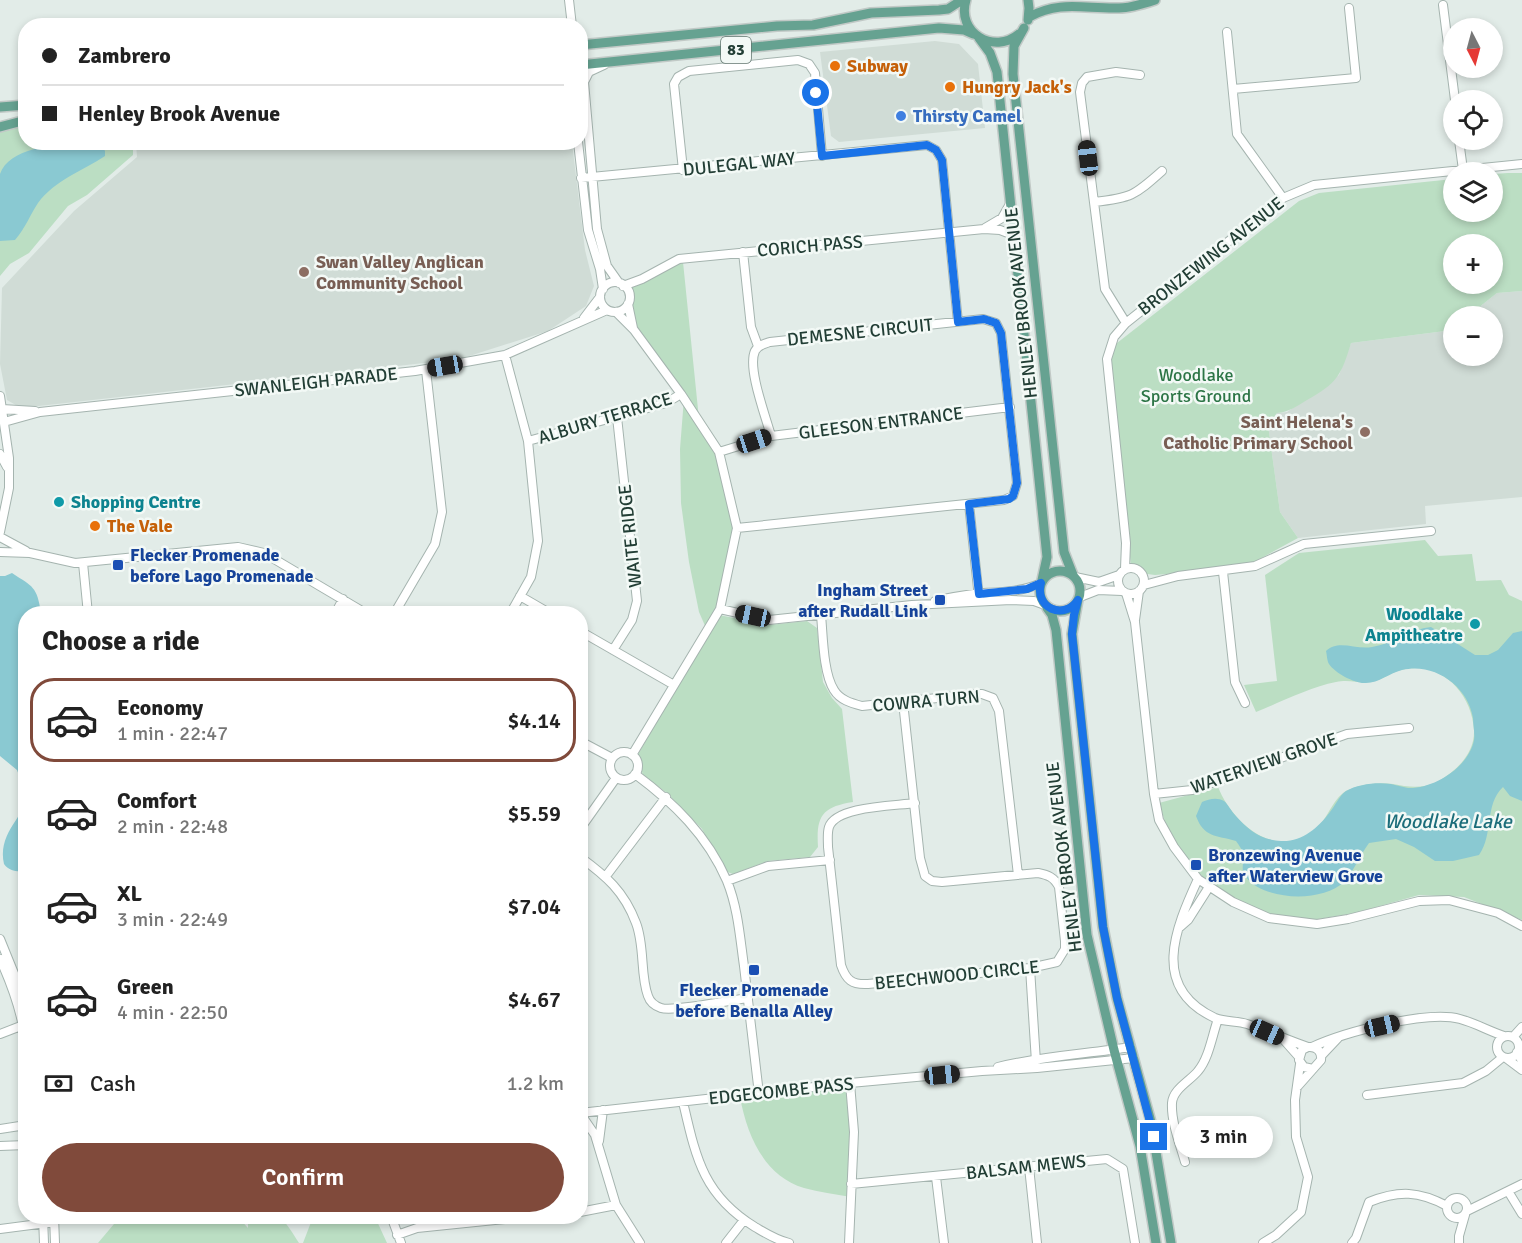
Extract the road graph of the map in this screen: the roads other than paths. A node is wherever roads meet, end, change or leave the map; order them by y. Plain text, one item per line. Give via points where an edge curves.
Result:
1 (569, 0) edge
2 (964, 0) edge
3 (1028, 0) edge
4 (1155, 0) edge
5 (1443, 5) dead end
6 (1349, 8) dead end
7 (1029, 17) junction
8 (571, 18) edge
9 (1024, 28) junction
10 (1227, 32) dead end
11 (976, 36) junction
12 (588, 44) edge
13 (611, 63) junction
14 (588, 64) edge
15 (588, 74) edge
16 (1140, 75) dead end
17 (1233, 89) junction
18 (1454, 90) edge
19 (18, 106) edge
20 (0, 107) edge
21 (18, 122) edge
22 (0, 127) edge
23 (588, 137) edge
24 (579, 150) edge
25 (822, 156) junction
26 (1522, 164) edge
27 (1503, 166) edge
28 (683, 170) junction
29 (1162, 171) dead end
30 (1443, 172) edge
31 (581, 178) junction
32 (591, 178) junction
33 (1283, 198) junction
34 (1094, 202) junction
35 (1010, 204) junction
36 (984, 229) junction
37 (950, 232) junction
38 (1013, 235) junction
39 (743, 252) junction
40 (642, 279) junction
41 (621, 285) junction
42 (601, 293) junction
43 (629, 295) junction
44 (628, 304) junction
45 (611, 311) junction
46 (584, 319) junction
47 (958, 322) junction
48 (1126, 323) junction
49 (634, 330) junction
50 (758, 346) junction
51 (505, 355) junction
52 (426, 370) junction
53 (681, 394) junction
54 (0, 396) edge
55 (1010, 407) junction
56 (1, 410) edge
57 (40, 412) junction
58 (617, 417) junction
59 (2, 421) edge
60 (771, 436) junction
61 (528, 441) junction
62 (719, 452) junction
63 (0, 454) edge
64 (7, 467) junction
65 (969, 504) junction
66 (737, 528) junction
67 (1431, 531) dead end
68 (0, 532) edge
69 (0, 537) edge
70 (0, 552) edge
71 (30, 553) junction
72 (83, 562) junction
73 (1126, 570) junction
74 (1223, 572) junction
75 (1074, 576) junction
76 (1042, 582) junction
77 (1142, 584) junction
78 (1124, 592) junction
79 (979, 594) junction
80 (520, 596) junction
81 (343, 598) junction
82 (1079, 599) junction
83 (979, 603) junction
84 (912, 605) junction
85 (87, 606) edge
86 (339, 606) edge
87 (356, 606) edge
88 (399, 606) edge
89 (514, 606) edge
90 (537, 606) edge
91 (1046, 606) junction
92 (720, 609) junction
93 (821, 615) junction
94 (1135, 622) junction
95 (588, 636) edge
96 (613, 650) junction
97 (674, 685) junction
98 (903, 702) junction
99 (1245, 703) dead end
100 (1409, 728) dead end
101 (588, 745) edge
102 (632, 755) junction
103 (612, 758) junction
104 (635, 774) junction
105 (616, 778) junction
106 (1154, 794) junction
107 (666, 797) junction
108 (915, 803) junction
109 (588, 818) edge
110 (830, 860) junction
111 (588, 863) edge
112 (1018, 875) junction
113 (606, 876) junction
114 (1198, 879) junction
115 (727, 881) junction
116 (1209, 887) junction
117 (1522, 926) edge
118 (1180, 927) junction
119 (0, 939) edge
120 (0, 959) edge
121 (1030, 968) junction
122 (18, 983) edge
123 (748, 998) junction
124 (18, 1007) edge
125 (1218, 1019) junction
126 (18, 1027) edge
127 (1522, 1027) edge
128 (1484, 1029) junction
129 (0, 1034) edge
130 (1339, 1036) junction
131 (1503, 1036) junction
132 (1513, 1037) junction
133 (1282, 1038) junction
134 (1496, 1046) junction
135 (1131, 1047) junction
136 (1310, 1047) junction
137 (1519, 1047) edge
138 (1114, 1050) junction
139 (1321, 1056) junction
140 (1134, 1058) junction
141 (1505, 1058) junction
142 (1036, 1059) junction
143 (1117, 1060) junction
144 (1300, 1060) junction
145 (1522, 1061) edge
146 (1037, 1068) junction
147 (1313, 1069) junction
148 (1522, 1070) edge
149 (982, 1071) junction
150 (1486, 1071) junction
151 (850, 1083) junction
152 (1298, 1086) junction
153 (759, 1094) junction
154 (1367, 1095) dead end
155 (683, 1102) junction
156 (603, 1110) junction
157 (588, 1112) edge
158 (588, 1123) edge
159 (18, 1127) edge
160 (0, 1129) edge
161 (18, 1145) edge
162 (0, 1146) edge
163 (599, 1148) junction
164 (1185, 1162) dead end
165 (1029, 1167) junction
166 (936, 1177) junction
167 (851, 1184) junction
168 (1522, 1184) edge
169 (1508, 1191) junction
170 (1448, 1203) junction
171 (616, 1205) junction
172 (1466, 1209) junction
173 (588, 1210) edge
174 (1522, 1214) edge
175 (1451, 1216) junction
176 (744, 1220) junction
177 (24, 1224) edge
178 (44, 1224) edge
179 (54, 1224) edge
180 (394, 1224) edge
181 (456, 1224) edge
182 (0, 1229) edge
183 (399, 1239) edge
184 (1459, 1240) edge
185 (44, 1243) edge
186 (55, 1243) edge
187 (640, 1243) edge
188 (726, 1243) edge
189 (789, 1243) edge
190 (849, 1243) edge
191 (944, 1243) edge
192 (1037, 1243) edge
193 (1135, 1243) edge
194 (1156, 1243) edge
195 (1171, 1243) edge
196 (1263, 1243) edge
197 (1352, 1243) edge

1 - 8 street
2 - 11 main road, 83 via 967,26
2 - 12 main road, 83 via 939,10 871,13 813,25
3 - 7 main road
4 - 7 main road via 1119,9 1049,5
5 - 18 street
6 - 17 street via 1356,78
7 - 9 main road, HENLEY BROOK AVENUE
9 - 11 main road, 83 via 1018,36 999,43
9 - 75 main road, HENLEY BROOK AVENUE via 1014,46 1013,74 1064,552
10 - 17 street
11 - 13 main road, 83 via 964,30 939,28
11 - 35 main road, HENLEY BROOK AVENUE via 990,52 997,72
13 - 14 main road, 83
13 - 15 street
16 - 34 street via 1116,72 1087,77 1082,83
17 - 33 street via 1237,134
19 - 20 main road
21 - 22 main road
23 - 32 street
24 - 31 street
25 - 28 street, DULEGAL WAY
25 - 28 street via 815,73 809,64 798,60 689,71 678,77 674,84
25 - 37 street, DULEGAL WAY via 927,145 936,150 942,160
26 - 27 street, BRONZEWING AVENUE
28 - 32 street, DULEGAL WAY
29 - 34 street via 1137,193 1123,199
30 - 33 street, BRONZEWING AVENUE via 1314,185
31 - 32 street, DULEGAL WAY
31 - 42 street via 588,230 600,269
32 - 41 street via 599,238 607,266
33 - 48 street, BRONZEWING AVENUE
34 - 48 street via 1104,289
35 - 36 street via 1002,218
35 - 38 main road, HENLEY BROOK AVENUE
36 - 37 street, CORICH PASS
36 - 38 street, CORICH PASS
37 - 39 street, CORICH PASS
37 - 47 street, DULEGAL WAY
38 - 76 main road, HENLEY BROOK AVENUE via 1047,557
39 - 40 street, CORICH PASS via 679,259
39 - 50 street via 751,327
40 - 41 street, CORICH PASS
40 - 43 street, CORICH PASS
41 - 42 street via 610,284
41 - 43 street
42 - 45 street via 602,304
42 - 46 street, SWANLEIGH PARADE
43 - 44 street
44 - 45 street via 623,310
44 - 49 street
45 - 46 street, SWANLEIGH PARADE
45 - 49 street
46 - 51 street, SWANLEIGH PARADE
47 - 50 street, DEMESNE CIRCUIT
47 - 55 street, DEMESNE CIRCUIT via 984,319 996,323 1001,333
48 - 73 street, BRONZEWING AVENUE via 1114,337 1107,359
49 - 53 street
50 - 60 street via 753,354 753,370
51 - 52 street, SWANLEIGH PARADE
51 - 61 street
52 - 57 street, SWANLEIGH PARADE
52 - 88 street via 442,512 435,544
53 - 58 street, ALBURY TERRACE via 666,403
53 - 62 street
54 - 56 street
55 - 60 street, GLEESON ENTRANCE
55 - 65 street, DEMESNE CIRCUIT via 1017,483 1013,496
56 - 57 street, SWANLEIGH PARADE
56 - 59 street
57 - 59 street, SWANLEIGH PARADE
58 - 61 street, ALBURY TERRACE
58 - 96 street, WAITE RIDGE via 637,601 632,620
59 - 64 street
60 - 62 street, GLEESON ENTRANCE
61 - 80 street via 538,541 531,577
62 - 66 street
63 - 64 street
64 - 68 street via 9,488
65 - 66 street, DEMESNE CIRCUIT
65 - 79 street
66 - 92 street
67 - 74 street via 1304,544 1255,566
69 - 71 street
70 - 71 street
71 - 72 street
72 - 81 street via 238,547 264,553
72 - 85 street
73 - 75 street via 1099,582
73 - 77 street via 1142,572
73 - 78 street via 1118,584
74 - 77 street
74 - 99 street via 1235,682
75 - 76 main road via 1053,572
75 - 82 main road via 1080,588
76 - 79 street via 1027,589
76 - 91 main road via 1040,595
77 - 78 street via 1131,594
77 - 94 street
78 - 82 street via 1098,591
78 - 94 street
79 - 83 street
79 - 84 street
80 - 89 street
80 - 90 street
81 - 86 street
81 - 87 street
82 - 91 main road via 1064,611
82 - 135 main road, HENLEY BROOK AVENUE via 1072,634 1097,880 1111,971
83 - 84 street
83 - 91 street via 1021,600
84 - 93 street
91 - 138 main road, HENLEY BROOK AVENUE via 1056,630 1088,935
92 - 93 street via 769,620
92 - 97 street
93 - 98 street, COWRA TURN via 834,691 846,701 862,706
94 - 106 street
95 - 96 street
96 - 97 street
97 - 102 street
98 - 108 street, BEECHWOOD CIRCLE
98 - 112 street, COWRA TURN via 982,693 996,702
100 - 106 street, WATERVIEW GROVE via 1347,734 1204,786
101 - 103 street
102 - 103 street via 619,753
102 - 104 street via 638,766
103 - 105 street via 610,771
104 - 105 street via 628,779
104 - 107 street
105 - 109 street
106 - 114 street via 1159,820
107 - 113 street
107 - 115 street via 705,843
108 - 110 street, BEECHWOOD CIRCLE via 848,812 833,820 828,835
108 - 112 street, BEECHWOOD CIRCLE via 925,876 956,882
110 - 115 street via 768,866
110 - 121 street, BEECHWOOD CIRCLE via 841,965 852,982 868,984
111 - 113 street
112 - 121 street, BEECHWOOD CIRCLE via 1048,875 1059,886 1065,949 1057,962
113 - 123 street via 635,922 647,994 654,1004 667,1009
114 - 116 street
114 - 118 street via 1180,918
115 - 123 street via 738,920
116 - 117 street via 1269,918 1317,924 1419,901 1449,900 1498,913
116 - 118 street
118 - 125 street via 1173,949 1180,991 1199,1009
119 - 122 street
120 - 124 street
121 - 142 street
123 - 153 street
125 - 133 street via 1244,1023
125 - 164 street via 1204,1064 1172,1101
126 - 129 street
127 - 132 street
128 - 130 street via 1461,1019 1426,1016
128 - 131 street
128 - 134 street
130 - 136 street
130 - 139 street
131 - 132 street
131 - 134 street
132 - 137 street
133 - 136 street
133 - 144 street
134 - 141 street
134 - 150 street
135 - 138 street, EDGECOMBE PASS
135 - 140 main road, HENLEY BROOK AVENUE
136 - 139 street
136 - 144 street via 1302,1050
137 - 141 street via 1513,1057
137 - 145 street
138 - 142 street, EDGECOMBE PASS
138 - 143 main road, HENLEY BROOK AVENUE
139 - 147 street
140 - 143 street, EDGECOMBE PASS
140 - 195 main road, HENLEY BROOK AVENUE via 1151,1122
141 - 148 street
141 - 150 street
142 - 146 street
142 - 149 street, EDGECOMBE PASS
143 - 146 street, EDGECOMBE PASS
143 - 194 main road, HENLEY BROOK AVENUE via 1140,1146
144 - 147 street via 1304,1067
144 - 152 street
146 - 149 street, EDGECOMBE PASS
147 - 152 street
149 - 151 street, EDGECOMBE PASS
150 - 154 street via 1463,1083
151 - 153 street, EDGECOMBE PASS
151 - 167 street via 854,1132
152 - 196 street via 1296,1137 1308,1177 1301,1212
153 - 155 street, EDGECOMBE PASS
155 - 156 street, EDGECOMBE PASS
155 - 176 street via 694,1151 713,1192
156 - 157 street, EDGECOMBE PASS
156 - 163 street
158 - 163 street
159 - 160 street
161 - 162 street
163 - 171 street
165 - 166 street, BALSAM MEWS
165 - 192 street
165 - 193 street, BALSAM MEWS via 1107,1159 1123,1169
166 - 167 street, BALSAM MEWS
166 - 191 street
167 - 190 street
168 - 169 street
169 - 172 street
169 - 174 street
170 - 172 street via 1461,1198
170 - 175 street
170 - 197 street via 1420,1194 1386,1196 1369,1202
171 - 173 street
171 - 187 street
172 - 175 street via 1458,1218
172 - 184 street
175 - 184 street
176 - 188 street
176 - 189 street
177 - 182 street
178 - 185 street
179 - 186 street
180 - 183 street
181 - 183 street via 417,1228

